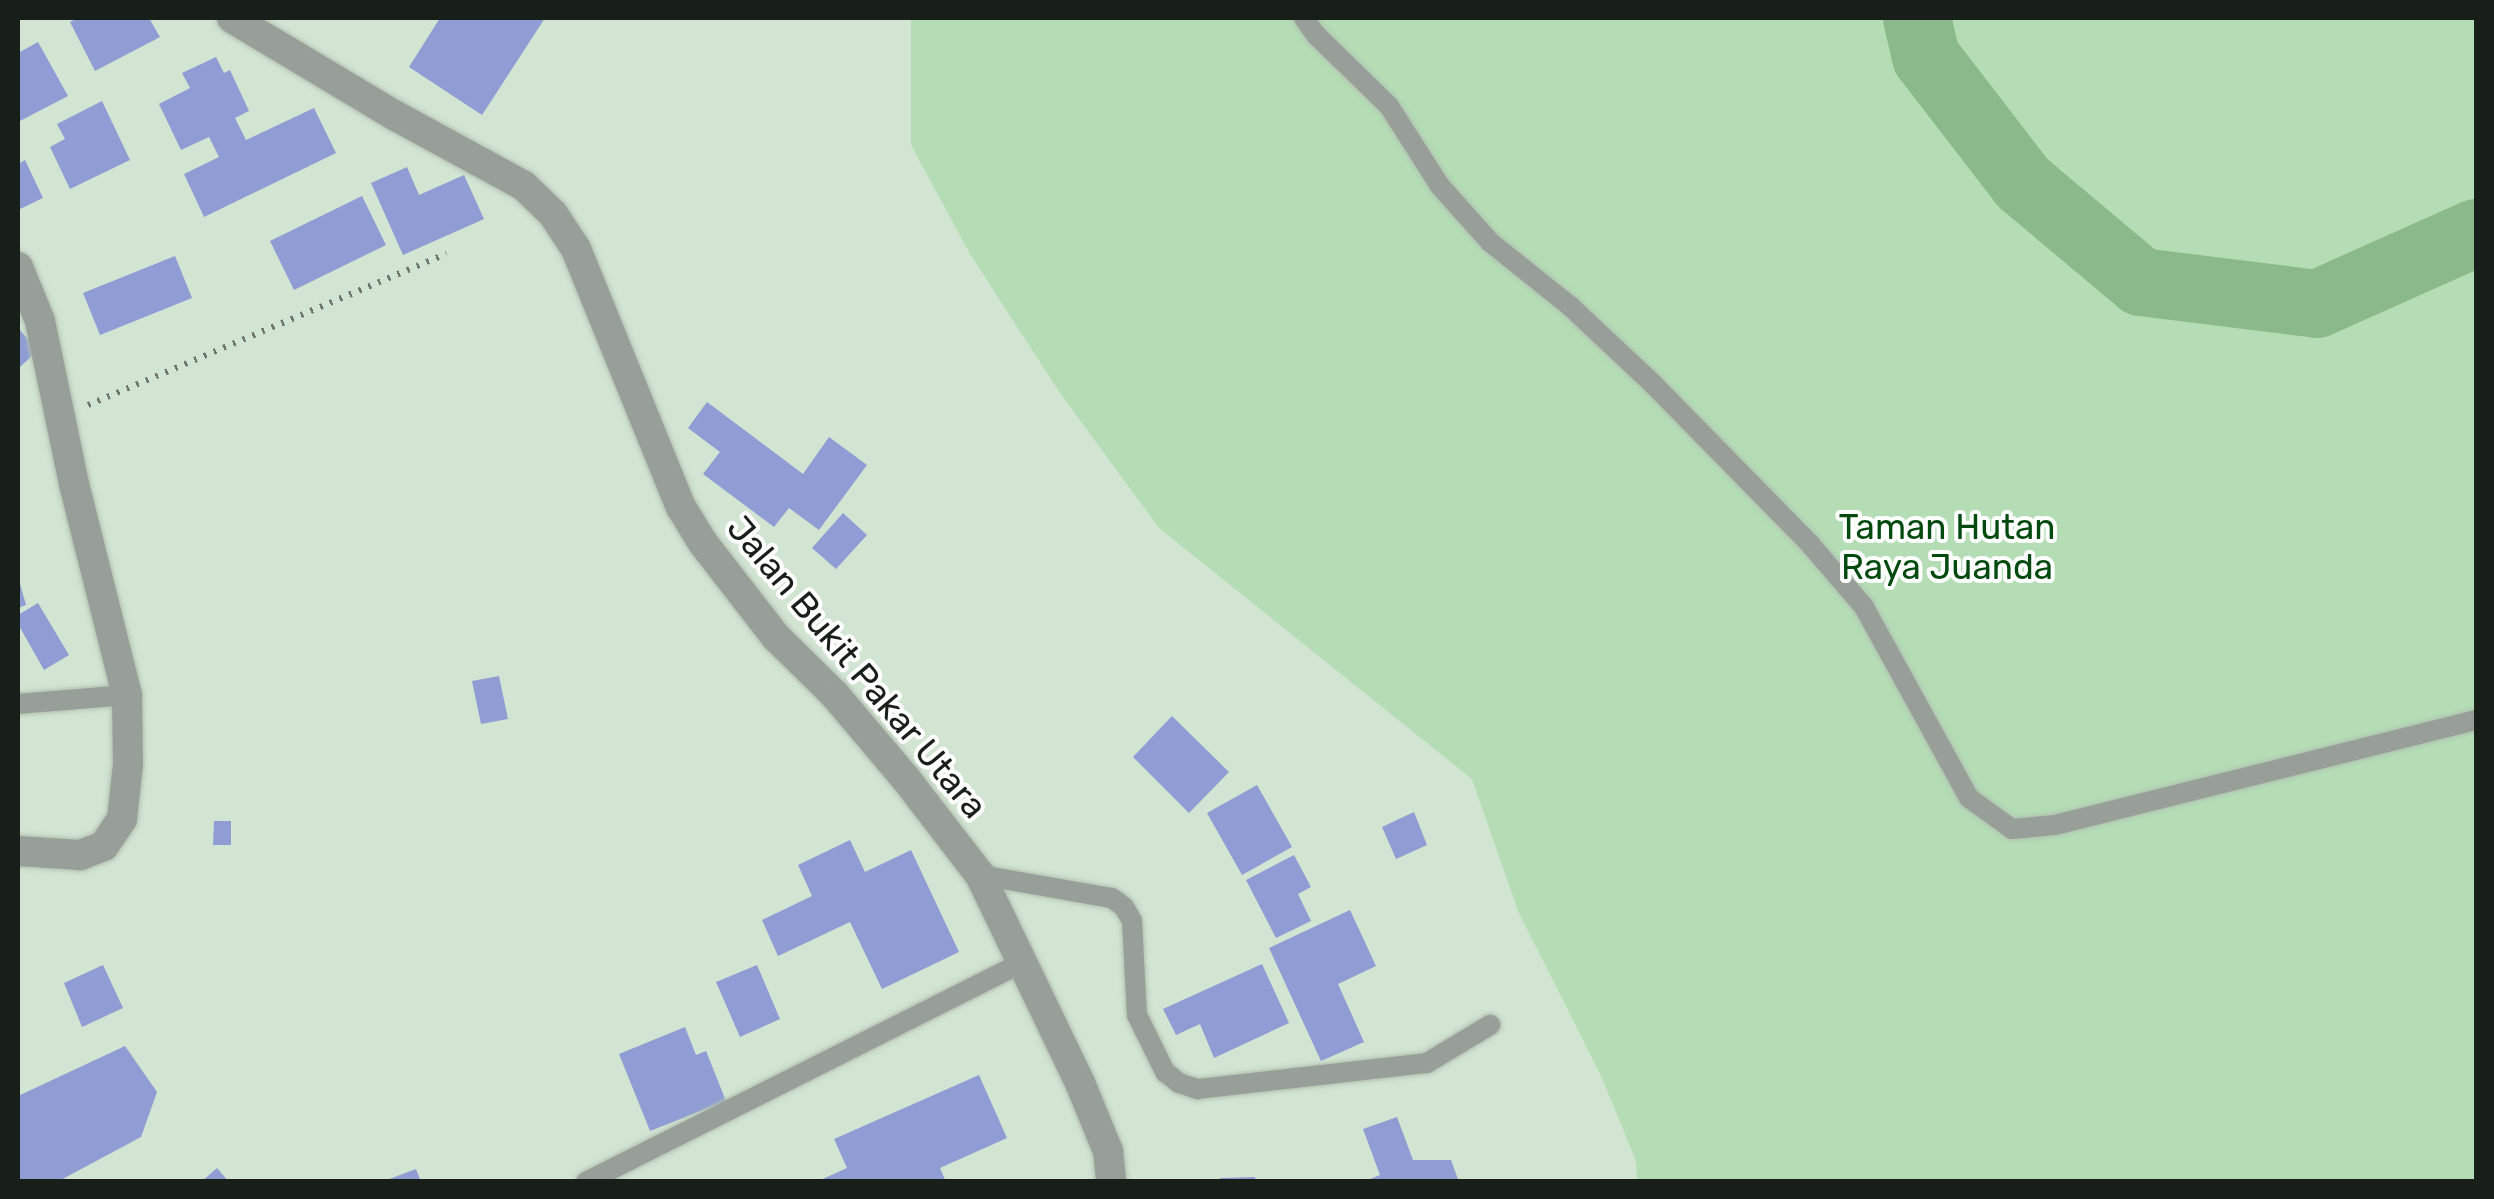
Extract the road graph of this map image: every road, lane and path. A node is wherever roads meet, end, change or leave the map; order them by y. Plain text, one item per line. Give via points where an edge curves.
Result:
1 (232, 18) edge
2 (1304, 18) edge
3 (446, 254) dead end
4 (18, 267) edge
5 (62, 416) junction
6 (127, 695) junction
7 (18, 704) edge
8 (2476, 720) edge
9 (18, 851) edge
10 (980, 875) junction
11 (1023, 962) junction
12 (1490, 1024) dead end
13 (586, 1182) edge
14 (1111, 1182) edge

1 - 10 street, Jalan Bukit Pakar Utara via 524,186 553,214 576,249 681,507 703,543 776,637 906,778
2 - 8 lane via 1390,106 1440,186 1490,242 1653,384 1810,544 1864,607 1968,798 2012,829 2055,825
3 - 5 path
4 - 5 street via 40,321
5 - 6 street
6 - 7 lane
6 - 9 street via 126,797 122,819 104,846 80,855
10 - 11 street, Jalan Bukit Pakar Utara
10 - 12 lane via 1112,898 1124,907 1132,921 1137,1015 1164,1072 1198,1089 1428,1063
11 - 13 lane
11 - 14 street, Jalan Bukit Pakar Utara via 1108,1151

